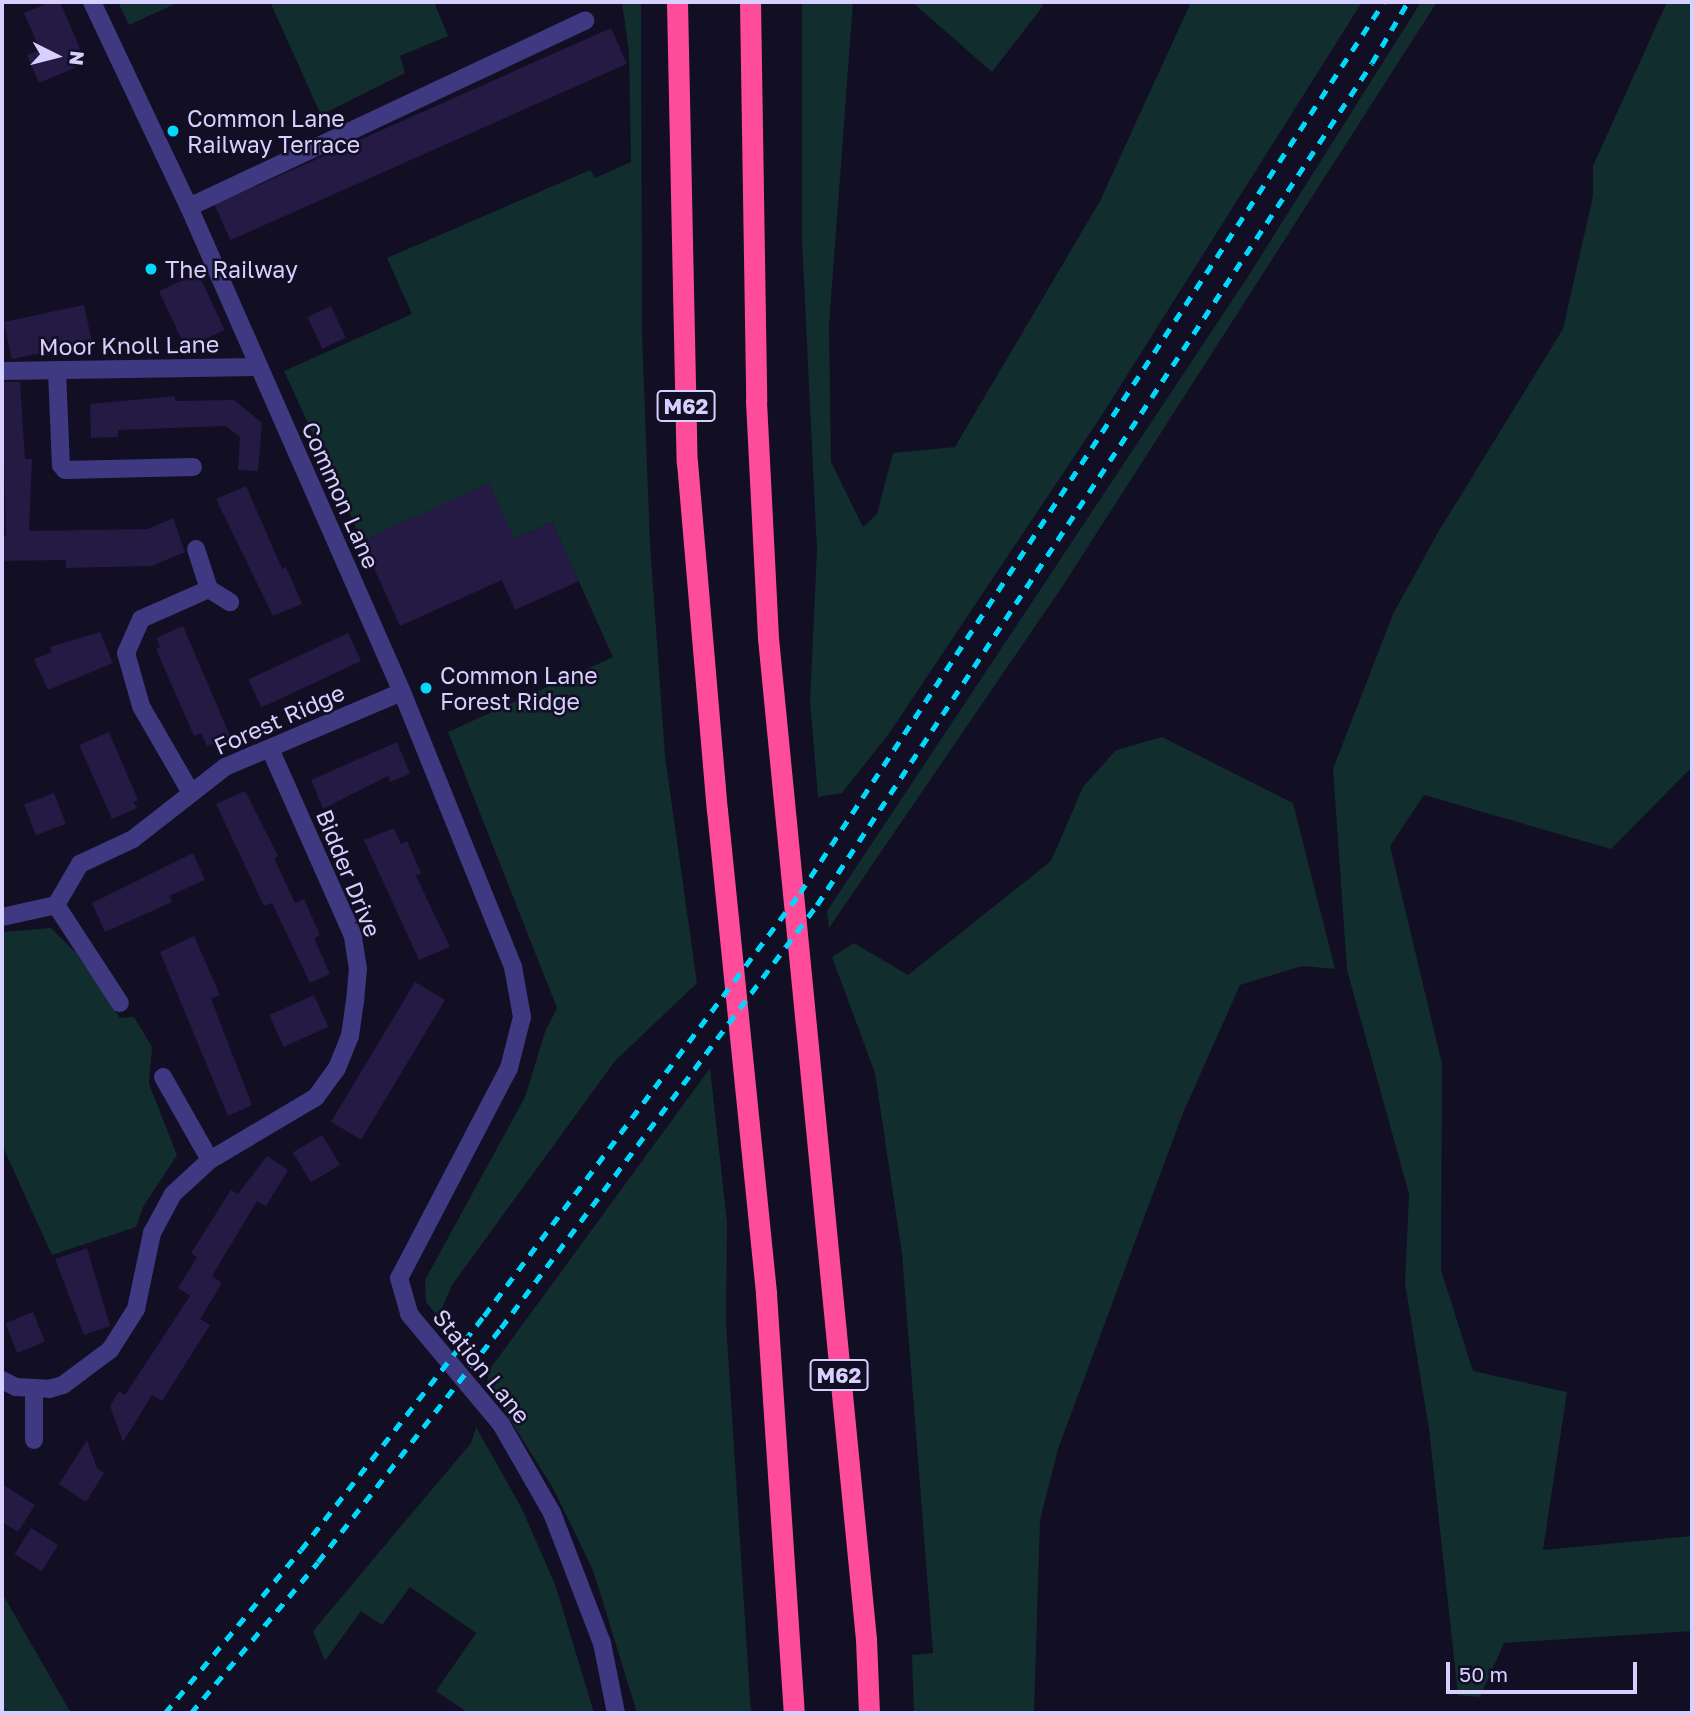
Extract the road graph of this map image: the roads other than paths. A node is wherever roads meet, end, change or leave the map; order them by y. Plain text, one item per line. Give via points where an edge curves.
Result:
1 (92, 2) edge
2 (677, 2) edge
3 (750, 2) edge
4 (585, 21) dead end
5 (189, 207) junction
6 (257, 367) junction
7 (2, 371) edge
8 (57, 371) junction
9 (193, 467) dead end
10 (197, 549) dead end
11 (209, 589) junction
12 (230, 602) dead end
13 (402, 692) junction
14 (271, 751) junction
15 (190, 791) junction
16 (56, 905) junction
17 (2, 917) edge
18 (120, 1003) dead end
19 (522, 1017) joint
20 (163, 1077) dead end
21 (210, 1160) junction
22 (2, 1380) edge
23 (34, 1390) junction
24 (34, 1440) dead end
25 (616, 1713) edge
26 (794, 1713) edge
27 (869, 1713) edge

1 - 5 street, Common Lane
2 - 26 highway, M62 via 687,462 716,810 757,1194
3 - 27 highway, M62 via 758,443 777,766 866,1639
4 - 5 street
5 - 6 street, Common Lane
6 - 8 street, Moor Knoll Lane
6 - 13 street, Common Lane
7 - 8 street, Moor Knoll Lane
8 - 9 street via 61,465 65,470
10 - 11 street
11 - 12 street
11 - 15 street via 141,619 126,653 141,706
13 - 14 street, Forest Ridge
13 - 19 street, Common Lane via 513,967
14 - 15 street, Forest Ridge via 225,767
14 - 21 street, Bidder Drive via 353,936 358,969 350,1036 337,1068 316,1097
15 - 16 street, Forest Ridge via 133,839 80,864
16 - 17 street
16 - 18 street
19 - 25 street, Station Lane via 509,1068 399,1278 409,1314 501,1424 552,1513 602,1643
20 - 21 street
21 - 23 street, Bidder Drive via 192,1172 160,1213 136,1308 125,1332 110,1350 63,1385
22 - 23 street
23 - 24 street

